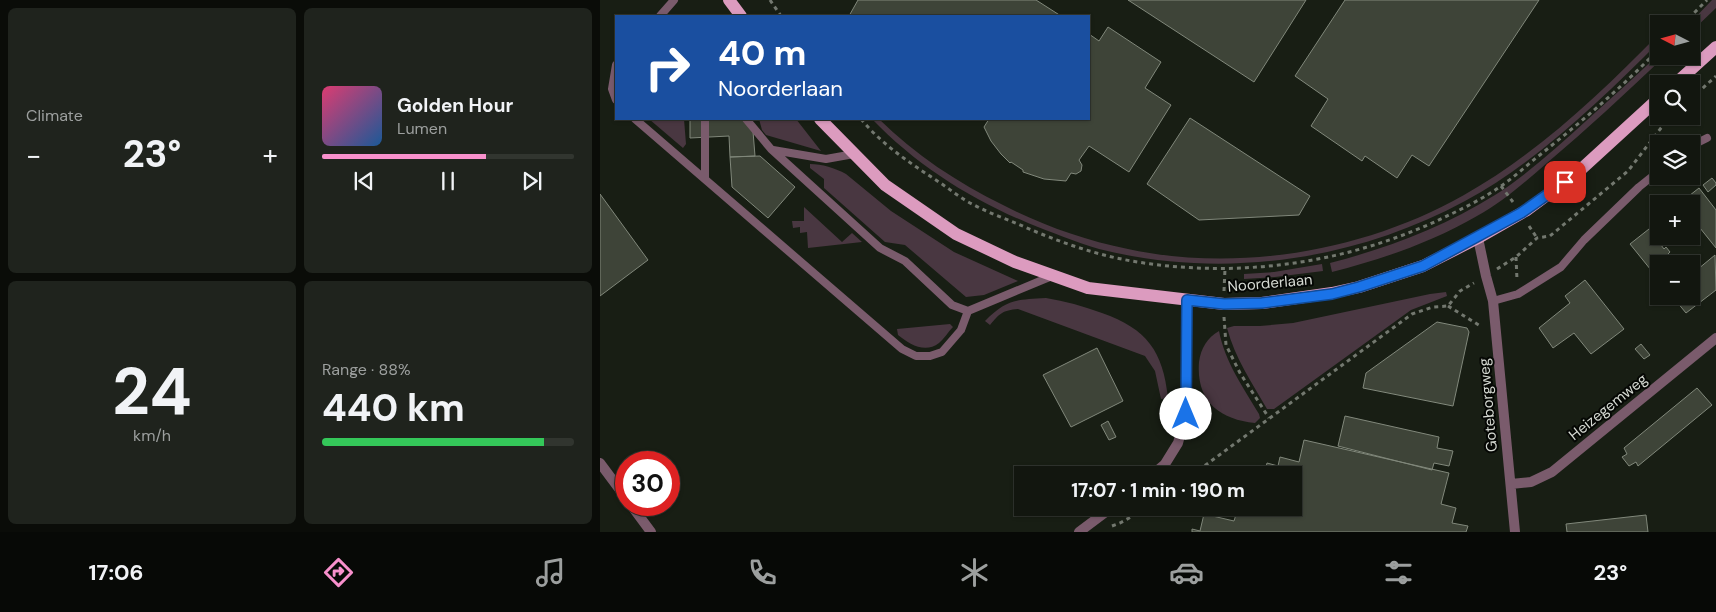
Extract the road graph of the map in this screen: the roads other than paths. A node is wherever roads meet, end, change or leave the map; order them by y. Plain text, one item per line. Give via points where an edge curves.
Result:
1 (674, 0) edge
2 (661, 15) edge
3 (1716, 48) edge
4 (615, 71) edge
5 (1685, 75) edge
6 (615, 97) edge
7 (1650, 106) edge
8 (636, 120) edge
9 (705, 120) edge
10 (747, 120) edge
11 (821, 120) edge
12 (1707, 138) dead end
13 (1700, 142) edge
14 (771, 149) junction
15 (854, 154) junction
16 (1650, 178) edge
17 (705, 179) junction
18 (1478, 238) junction
19 (1053, 275) junction
20 (1187, 300) junction
21 (1493, 301) junction
22 (968, 311) junction
23 (1716, 338) edge
24 (600, 463) edge
25 (1163, 466) edge
26 (615, 483) edge
27 (1511, 484) junction
28 (639, 516) edge
29 (1100, 516) edge
30 (651, 532) edge
31 (1079, 532) edge
32 (1515, 532) edge

1 - 2 lane
3 - 5 main road
4 - 6 lane via 612,89
7 - 18 main road, Noorderlaan via 1578,173 1527,210
8 - 17 lane
9 - 17 lane
10 - 14 lane
11 - 15 main road, Noorderlaan
12 - 13 lane
14 - 15 lane via 826,158
14 - 22 lane via 880,248 905,261 952,305
15 - 19 main road, Noorderlaan via 885,185 956,234
16 - 21 lane via 1561,266 1518,294
17 - 22 lane via 902,349 916,356 942,352 961,330
18 - 20 main road, Noorderlaan via 1423,266 1332,294 1262,303 1224,304
18 - 21 street, Goteborgweg
19 - 20 main road, Noorderlaan via 1088,288
19 - 22 lane
20 - 25 street via 1186,414 1178,443
21 - 27 street, Goteborgweg
23 - 27 street, Heizegemweg via 1552,472 1532,482
24 - 26 street
27 - 32 street, Goteborgweg
28 - 30 street
29 - 31 street

